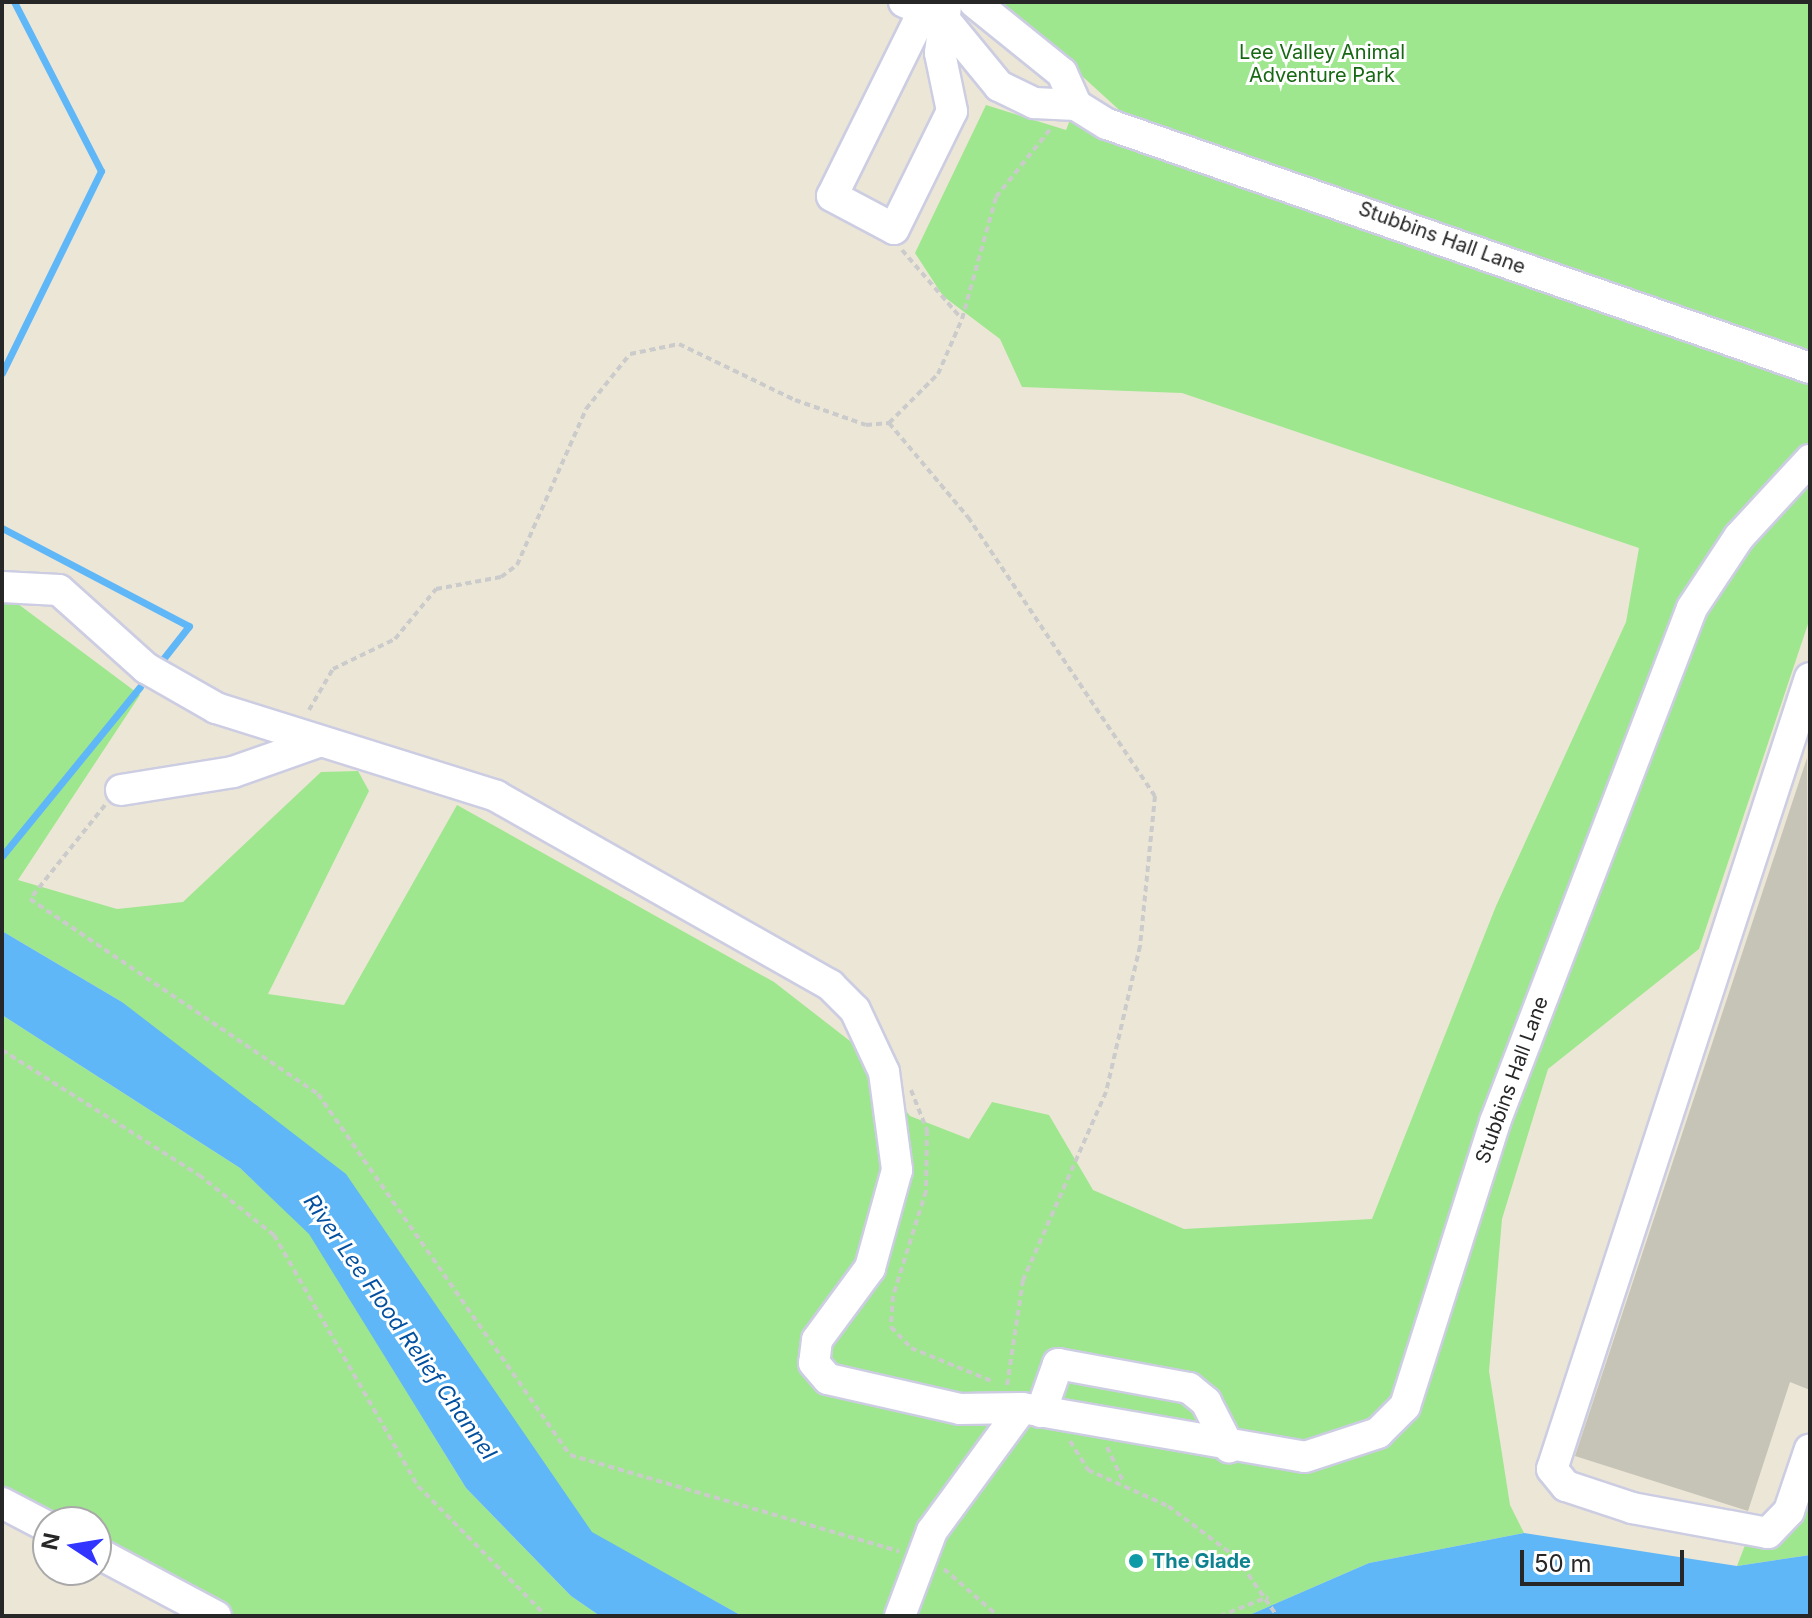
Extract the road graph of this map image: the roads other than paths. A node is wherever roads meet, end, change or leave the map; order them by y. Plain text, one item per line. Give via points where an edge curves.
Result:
1 (974, 2) edge
2 (930, 9) edge
3 (1076, 105) junction
4 (1810, 368) edge
5 (1810, 460) edge
6 (2, 587) edge
7 (1810, 678) edge
8 (304, 738) junction
9 (121, 790) road end
10 (1031, 1410) junction
11 (1229, 1447) junction
12 (1810, 1449) edge
13 (2, 1503) edge
14 (32, 1519) edge
15 (112, 1561) edge
16 (216, 1616) edge
17 (900, 1616) edge

1 - 3 lane via 1062,73
2 - 2 lane via 832,196 894,229 952,111
2 - 3 lane via 999,86 1034,103
3 - 4 lane, Stubbins Hall Lane via 1107,124
5 - 11 lane, Stubbins Hall Lane via 1739,537 1692,608 1495,1122 1405,1406 1378,1433 1342,1449 1305,1457
6 - 8 lane, Stubbins Hall Lane via 59,590 176,691
7 - 12 lane via 1552,1469 1566,1486 1632,1508 1755,1534 1784,1518
8 - 9 lane via 233,772
8 - 10 lane, Stubbins Hall Lane via 496,796 801,966 855,1010 884,1072 897,1138 886,1227 870,1268 817,1340 814,1363 828,1379 882,1396 960,1409
10 - 11 lane, Stubbins Hall Lane
10 - 11 lane via 1058,1364 1174,1385 1206,1402
10 - 17 lane via 919,1557
13 - 14 lane
15 - 16 lane

